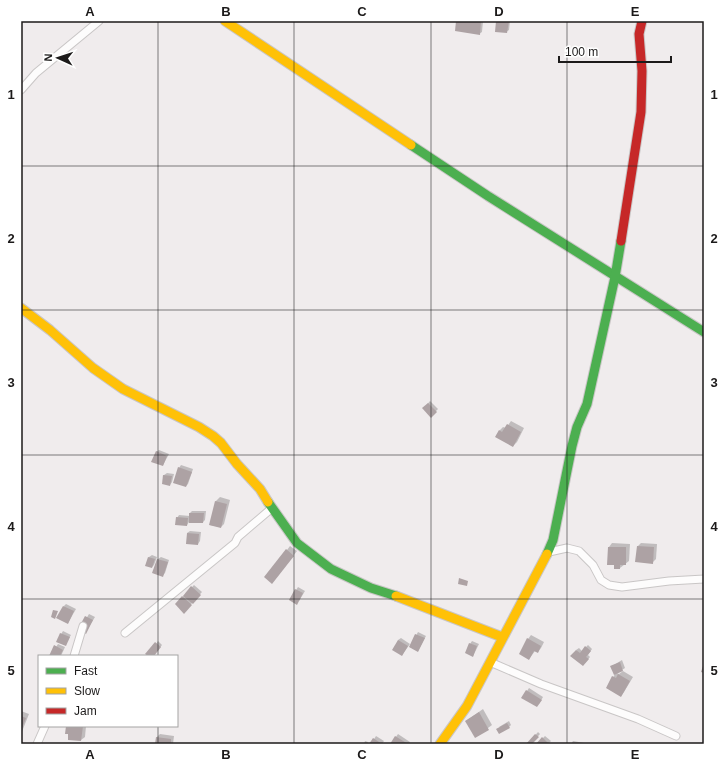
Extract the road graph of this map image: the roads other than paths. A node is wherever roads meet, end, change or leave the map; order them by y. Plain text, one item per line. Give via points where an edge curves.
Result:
1 (99, 21) edge
2 (225, 21) edge
3 (642, 21) edge
4 (21, 90) edge
5 (615, 277) junction
6 (21, 308) edge
7 (704, 332) edge
8 (272, 508) junction
9 (549, 552) junction
10 (702, 579) edge
11 (704, 587) edge
12 (83, 626) dead end
13 (125, 633) dead end
14 (502, 637) junction
15 (74, 655) edge
16 (490, 662) junction
17 (45, 727) edge
18 (676, 736) dead end
19 (37, 744) edge
20 (440, 744) edge

1 - 4 street via 36,73
2 - 5 street
3 - 5 street via 639,34 642,71 641,112
5 - 7 street
5 - 9 street via 587,404 572,446
6 - 8 street via 93,368 123,389 213,436 260,489
8 - 13 street via 238,537 235,543
8 - 14 street via 297,543 331,569 371,588
9 - 10 street via 567,548 578,551 593,565 601,580 609,585 622,587
9 - 14 street
10 - 11 street
12 - 15 street
14 - 16 street
16 - 18 street
16 - 20 street via 467,706
17 - 19 street

